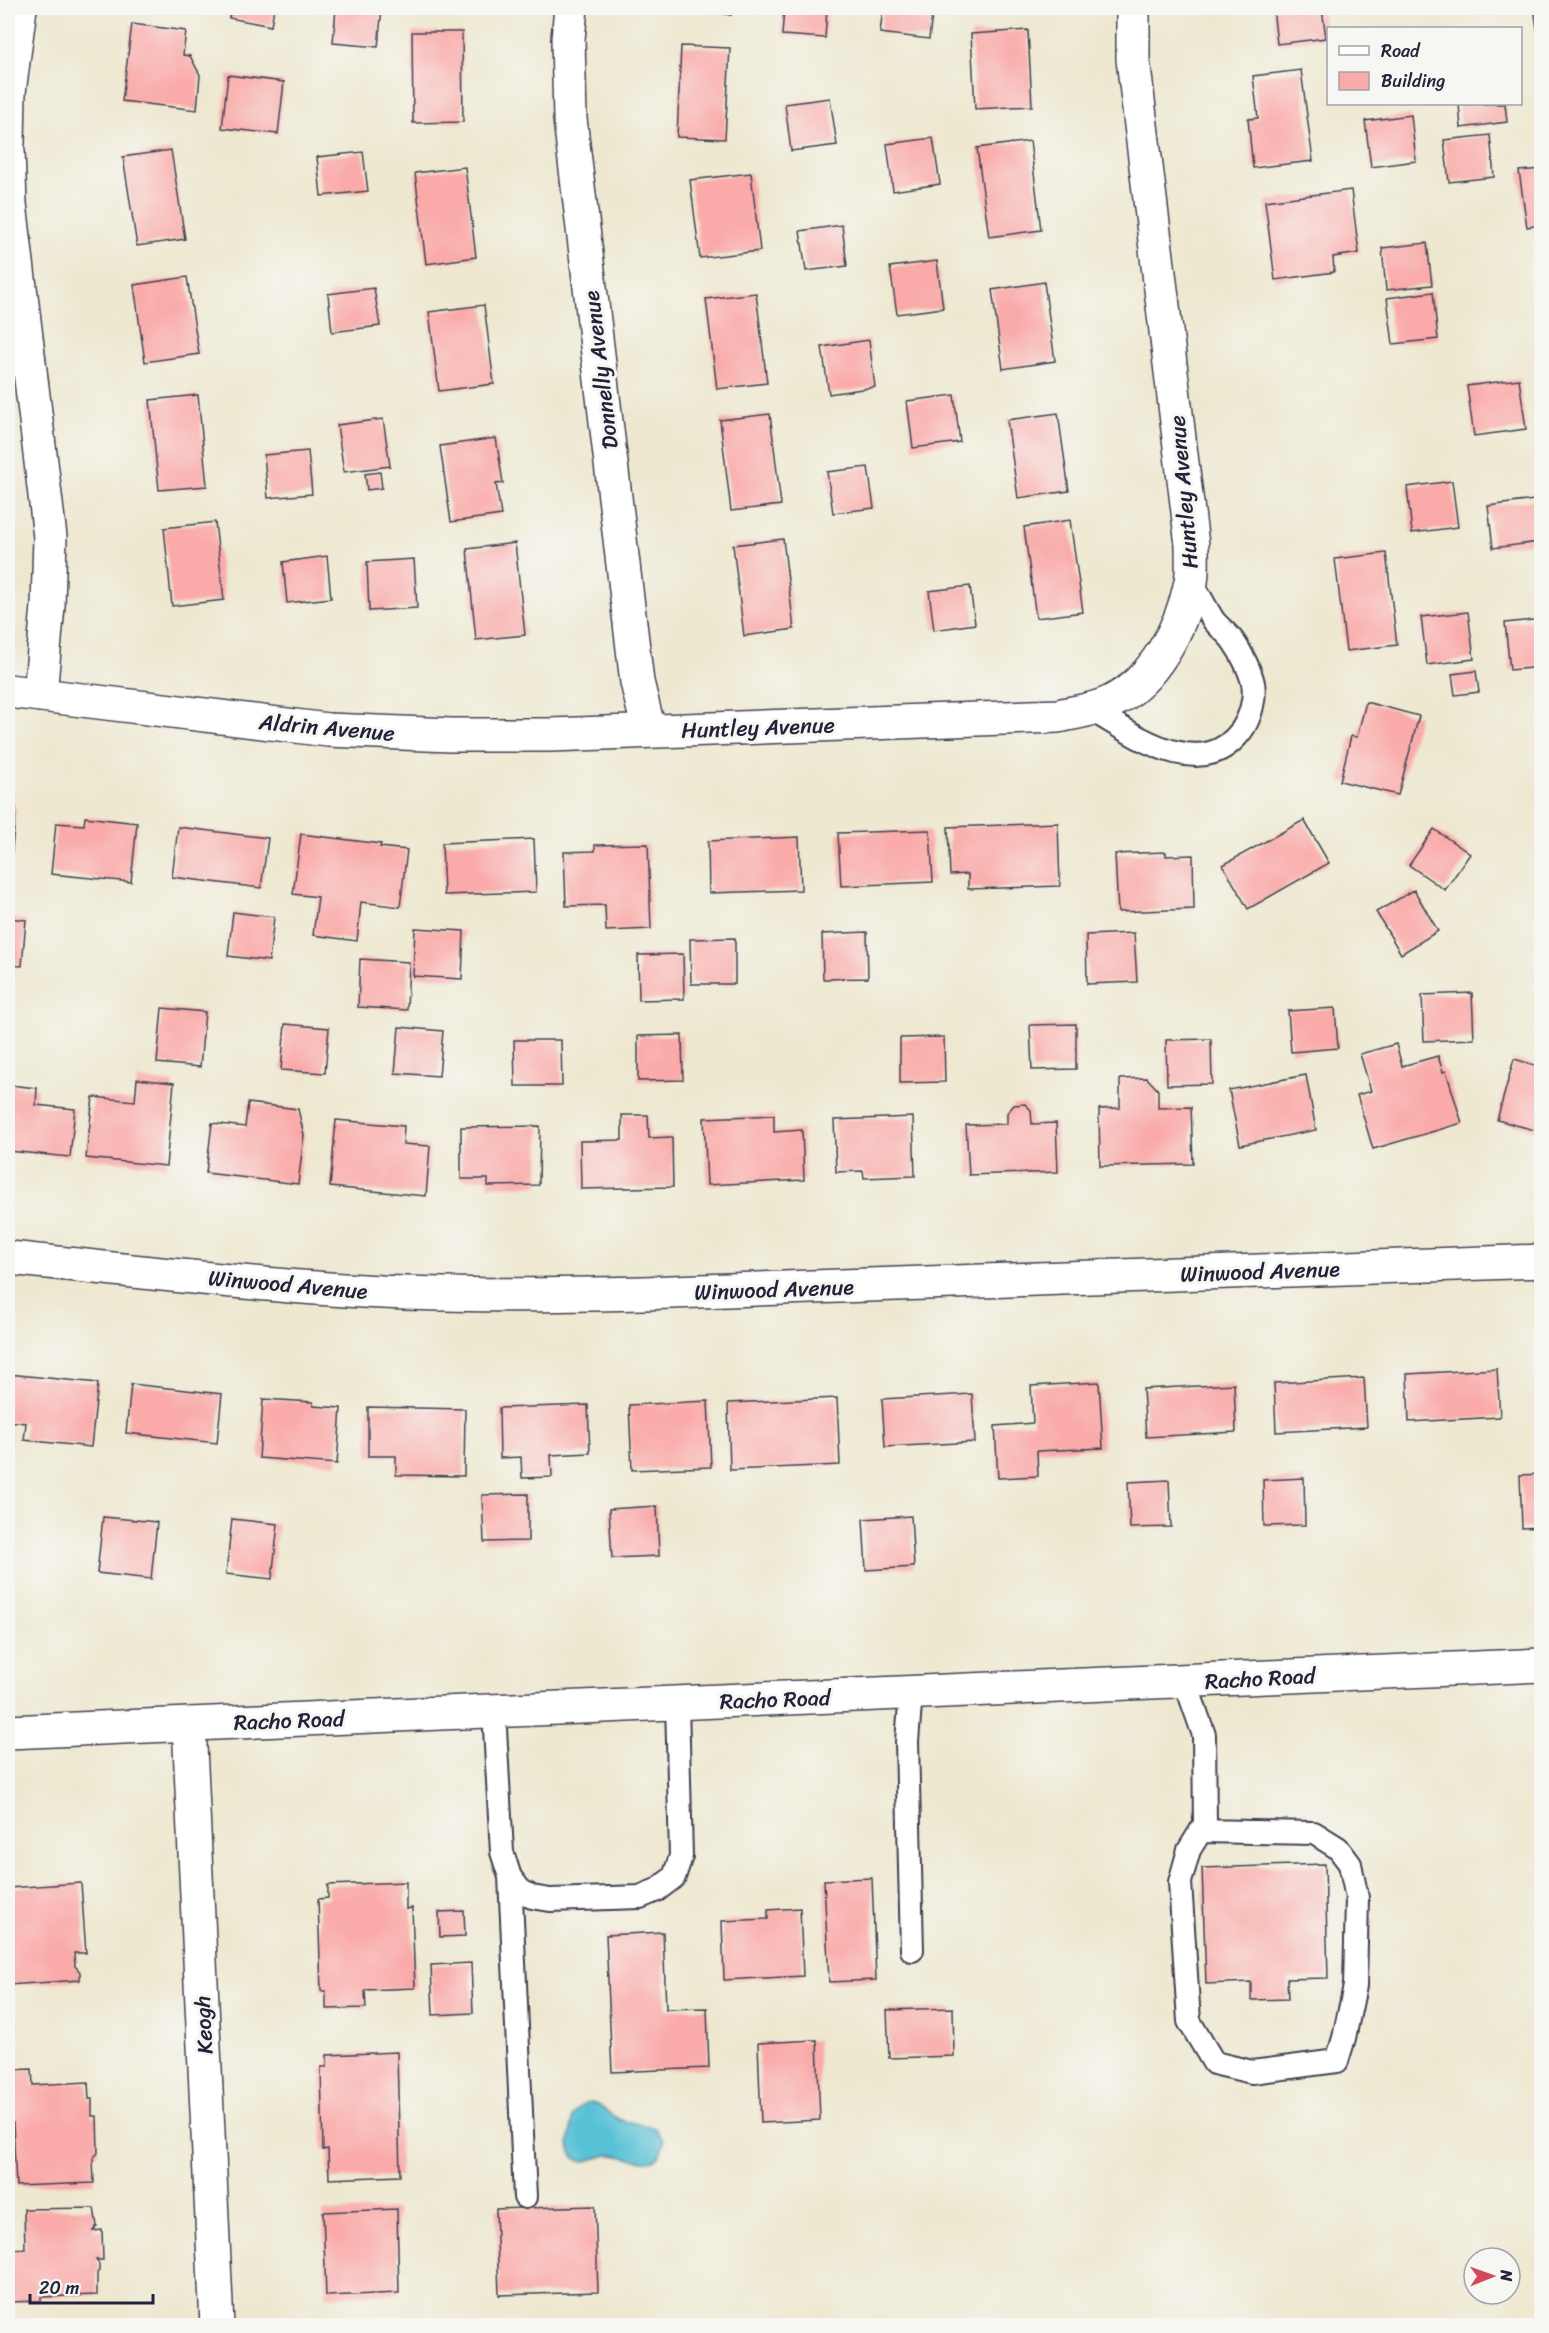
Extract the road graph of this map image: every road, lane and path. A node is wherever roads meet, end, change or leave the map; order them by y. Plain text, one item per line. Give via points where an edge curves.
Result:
1 (20, 8) edge
2 (572, 8) edge
3 (1133, 8) edge
4 (8, 143) edge
5 (8, 151) edge
6 (1191, 581) junction
7 (8, 691) edge
8 (40, 695) junction
9 (1090, 710) junction
10 (649, 731) junction
11 (8, 1258) edge
12 (1542, 1261) edge
13 (1542, 1665) edge
14 (1185, 1681) junction
15 (911, 1693) junction
16 (677, 1704) junction
17 (494, 1711) junction
18 (189, 1724) junction
19 (8, 1732) edge
20 (1201, 1831) junction
21 (510, 1877) junction
22 (912, 1950) dead end
23 (525, 2197) dead end
24 (217, 2325) edge

1 - 4 street via 9,92
2 - 10 street, Donnelly Avenue via 568,39 570,119 637,682
3 - 6 street, Huntley Avenue via 1133,59 1192,545
5 - 8 street via 10,204 50,537
6 - 9 street, Huntley Avenue via 1172,635 1143,680 1111,702
6 - 9 lane via 1215,622 1234,642 1253,684 1252,703 1237,736 1222,750 1208,754 1170,752
7 - 8 street, Aldrin Avenue
8 - 10 street, Aldrin Avenue via 328,730 518,735
9 - 10 street, Huntley Avenue via 1058,716
11 - 12 street, Winwood Avenue via 288,1286 524,1295
13 - 14 street, Racho Road
14 - 15 street, Racho Road
14 - 20 lane via 1204,1735 1205,1824
15 - 16 street, Racho Road
15 - 22 lane via 907,1741
16 - 17 street, Racho Road
16 - 21 lane via 681,1856 674,1877 640,1897 550,1900 532,1897
17 - 18 street, Racho Road
17 - 21 lane via 502,1852
18 - 19 street, Racho Road
18 - 24 street, Keogh
20 - 20 lane via 1189,1850 1180,1881 1189,2021 1214,2063 1252,2072 1337,2061 1355,1986 1357,1898 1350,1864 1338,1848 1314,1833
21 - 23 lane

